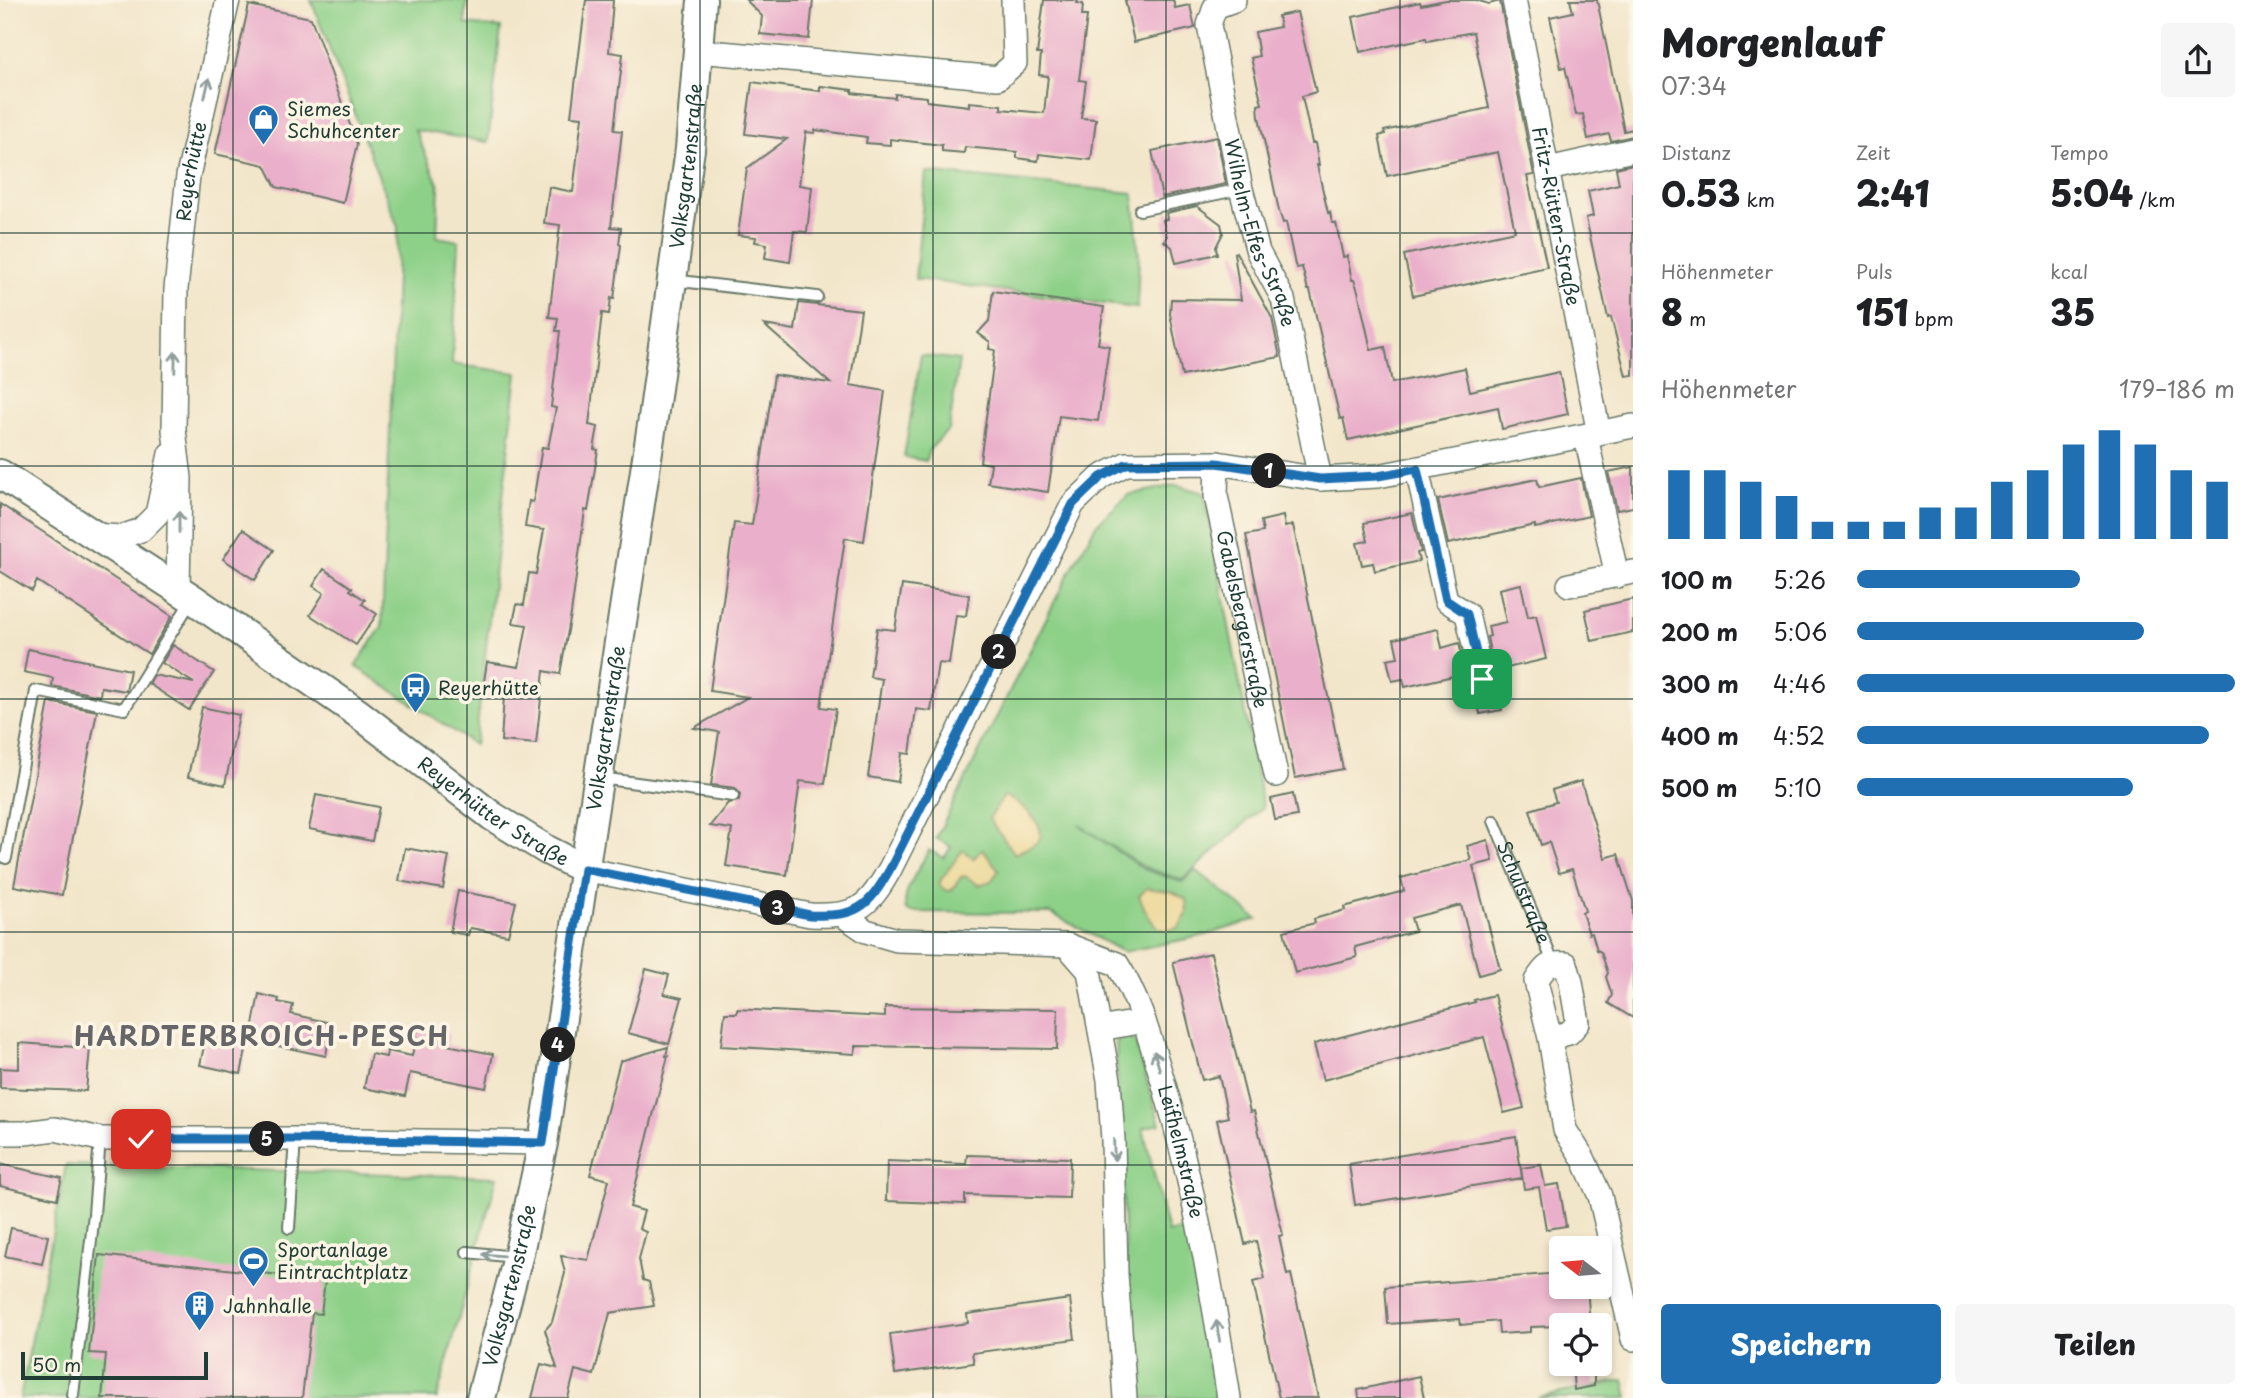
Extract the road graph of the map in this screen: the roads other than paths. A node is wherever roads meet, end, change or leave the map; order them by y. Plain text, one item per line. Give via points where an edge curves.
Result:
1 (228, 0) edge
2 (702, 0) edge
3 (1013, 0) edge
4 (1514, 0) edge
5 (1219, 2) edge
6 (698, 51) junction
7 (1633, 150) edge
8 (1548, 170) junction
9 (1241, 189) junction
10 (1140, 210) dead end
11 (672, 280) junction
12 (817, 297) dead end
13 (1633, 426) edge
14 (174, 430) junction
15 (1592, 436) junction
16 (1217, 463) junction
17 (1417, 469) junction
18 (0, 474) edge
19 (1320, 479) junction
20 (92, 535) junction
21 (1625, 574) edge
22 (1569, 585) dead end
23 (185, 594) junction
24 (1482, 679) dead end
25 (1276, 775) dead end
26 (599, 778) junction
27 (733, 796) dead end
28 (1494, 821) dead end
29 (6, 858) dead end
30 (584, 869) junction
31 (841, 914) junction
32 (1067, 945) junction
33 (1553, 962) junction
34 (1144, 1021) junction
35 (1100, 1029) junction
36 (1550, 1038) junction
37 (0, 1133) edge
38 (100, 1139) junction
39 (295, 1139) junction
40 (543, 1143) junction
41 (289, 1228) dead end
42 (467, 1252) dead end
43 (518, 1257) junction
44 (1633, 1339) edge
45 (74, 1395) dead end
46 (481, 1398) edge
47 (1125, 1398) edge
48 (1229, 1398) edge

14 -> 1 street, Reyerhütte via 176,289 184,195
2 - 6 street, Volksgartenstraße
3 - 6 street via 1015,63 998,78
4 - 8 street, Fritz-Rütten-Straße
5 - 9 street, Wilhelm-Elfes-Straße via 1209,25
6 - 11 street, Volksgartenstraße
7 - 8 street
8 - 15 street, Fritz-Rütten-Straße
9 - 10 lane
9 - 19 street, Wilhelm-Elfes-Straße via 1258,251 1283,299
11 - 12 lane
11 - 26 street, Volksgartenstraße
13 - 15 street
14 - 20 street, Reyerhütte via 157,514 141,530 121,537
23 -> 14 street, Reyerhütte
15 - 17 street
15 - 21 street
16 - 19 street
16 - 25 street, Gabelsbergerstraße via 1216,496
16 - 31 street, Reyerhütter Straße via 1126,464 1101,477 1073,504 876,895 860,909
17 - 19 street
17 - 24 street via 1446,600 1467,614
18 - 20 street, Reyerhütter Straße
20 - 23 street, Reyerhütter Straße
21 - 22 street
23 - 29 lane via 124,709 36,691
23 - 30 street, Reyerhütter Straße via 359,714 492,816
26 - 27 lane
26 - 30 street, Volksgartenstraße
28 - 33 lane, Schulstraße
30 - 31 street, Reyerhütter Straße via 810,915
30 - 40 street, Volksgartenstraße
31 - 32 street, Leifhelmstraße via 866,932 897,940
32 - 34 street, Leifhelmstraße via 1117,964
32 - 35 street via 1089,971
33 - 36 street, Schulstraße via 1536,981
33 - 36 street, Schulstraße via 1566,964 1578,1023 1569,1032
34 - 35 street
48 -> 34 street, Leifhelmstraße via 1204,1245
35 -> 47 street via 1110,1080
36 - 44 street, Schulstraße via 1565,1130 1600,1196
37 - 38 street via 55,1129
38 - 39 street
38 - 45 lane
39 - 40 street
39 - 41 lane
40 - 43 street, Volksgartenstraße
43 -> 42 lane
43 - 46 street, Volksgartenstraße

